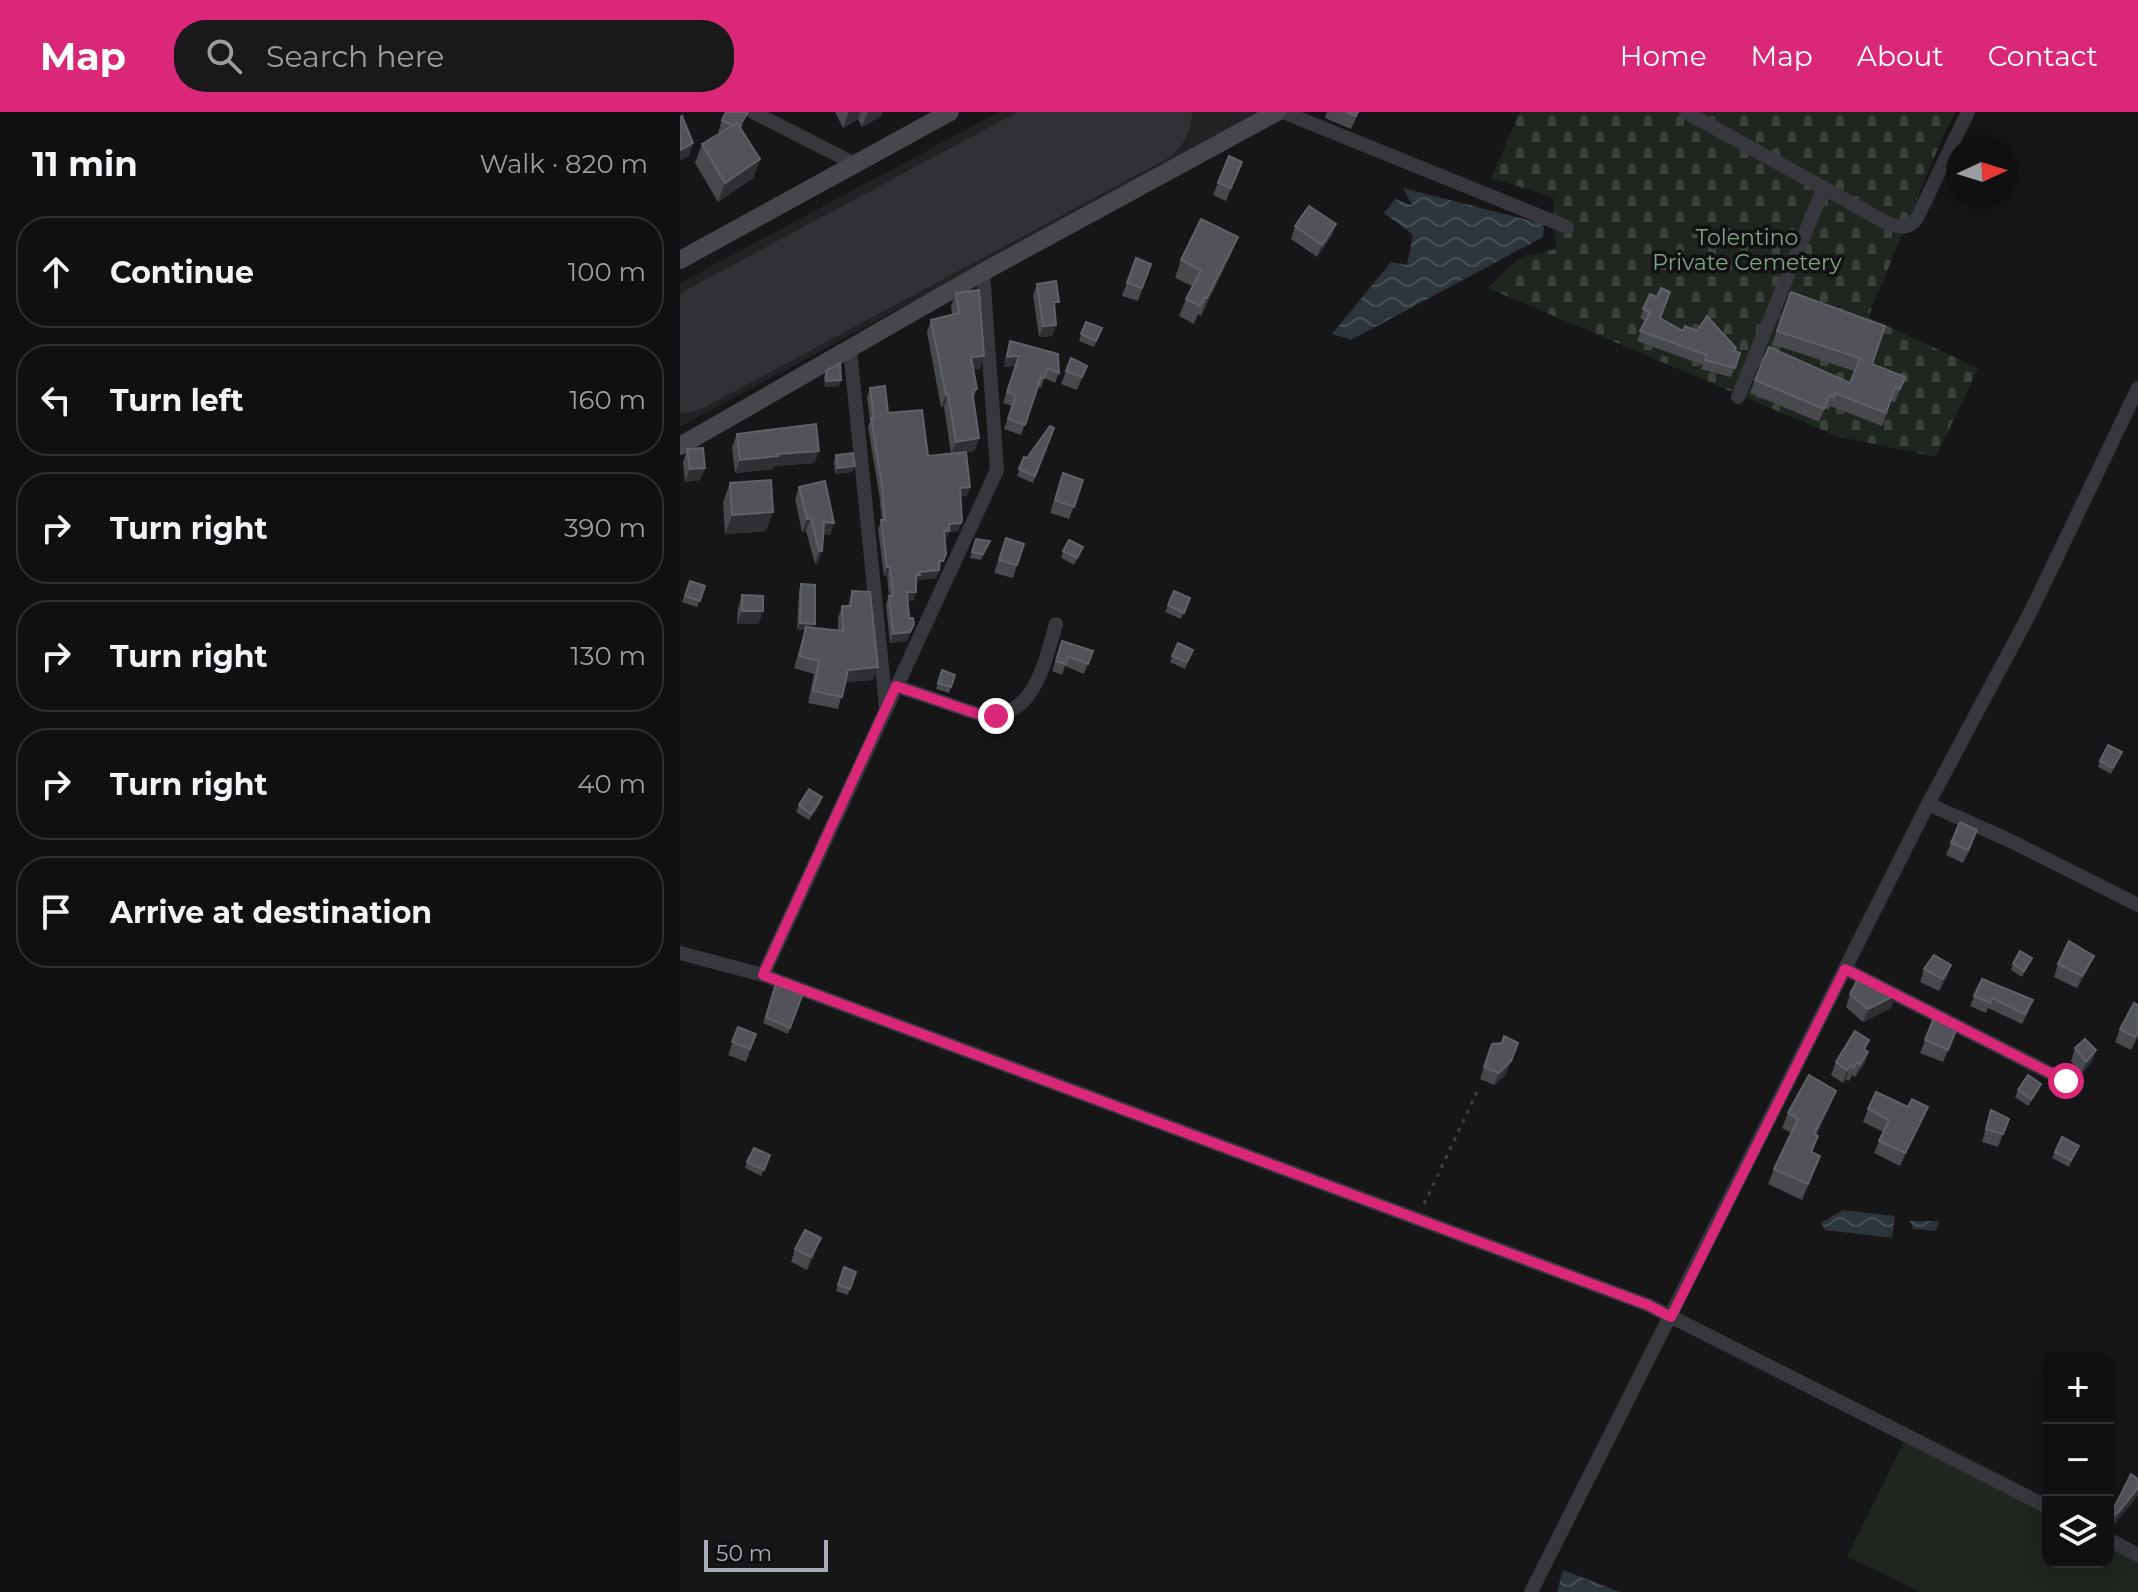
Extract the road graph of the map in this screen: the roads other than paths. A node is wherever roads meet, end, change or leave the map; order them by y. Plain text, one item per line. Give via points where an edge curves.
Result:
1 (753, 112) edge
2 (950, 112) edge
3 (1280, 112) edge
4 (1686, 112) edge
5 (1968, 112) edge
6 (855, 164) junction
7 (1824, 187) junction
8 (1567, 227) dead end
9 (680, 260) edge
10 (983, 272) junction
11 (850, 349) junction
12 (2138, 388) edge
13 (1738, 397) dead end
14 (680, 446) edge
15 (1056, 624) dead end
16 (896, 686) junction
17 (886, 707) junction
18 (1928, 804) junction
19 (2138, 905) edge
20 (680, 953) edge
21 (1845, 969) junction
22 (763, 975) junction
23 (2066, 1081) dead end
24 (1671, 1317) junction
25 (2042, 1504) edge
26 (2114, 1542) edge
27 (2138, 1555) edge
28 (1531, 1592) edge

1 - 6 street
2 - 6 street
3 - 8 street
3 - 10 street
4 - 7 street
5 - 7 street via 1910,226 1887,223
6 - 9 street
7 - 13 street
10 - 11 street
10 - 16 street via 997,470
11 - 14 street
11 - 17 street
12 - 18 street via 2031,611
15 - 16 street via 1039,681 1005,714 978,714
16 - 17 street
17 - 22 street
18 - 19 street
18 - 21 street
20 - 22 street
21 - 23 street
21 - 24 street
22 - 24 street
24 - 25 street
24 - 28 street
26 - 27 street

